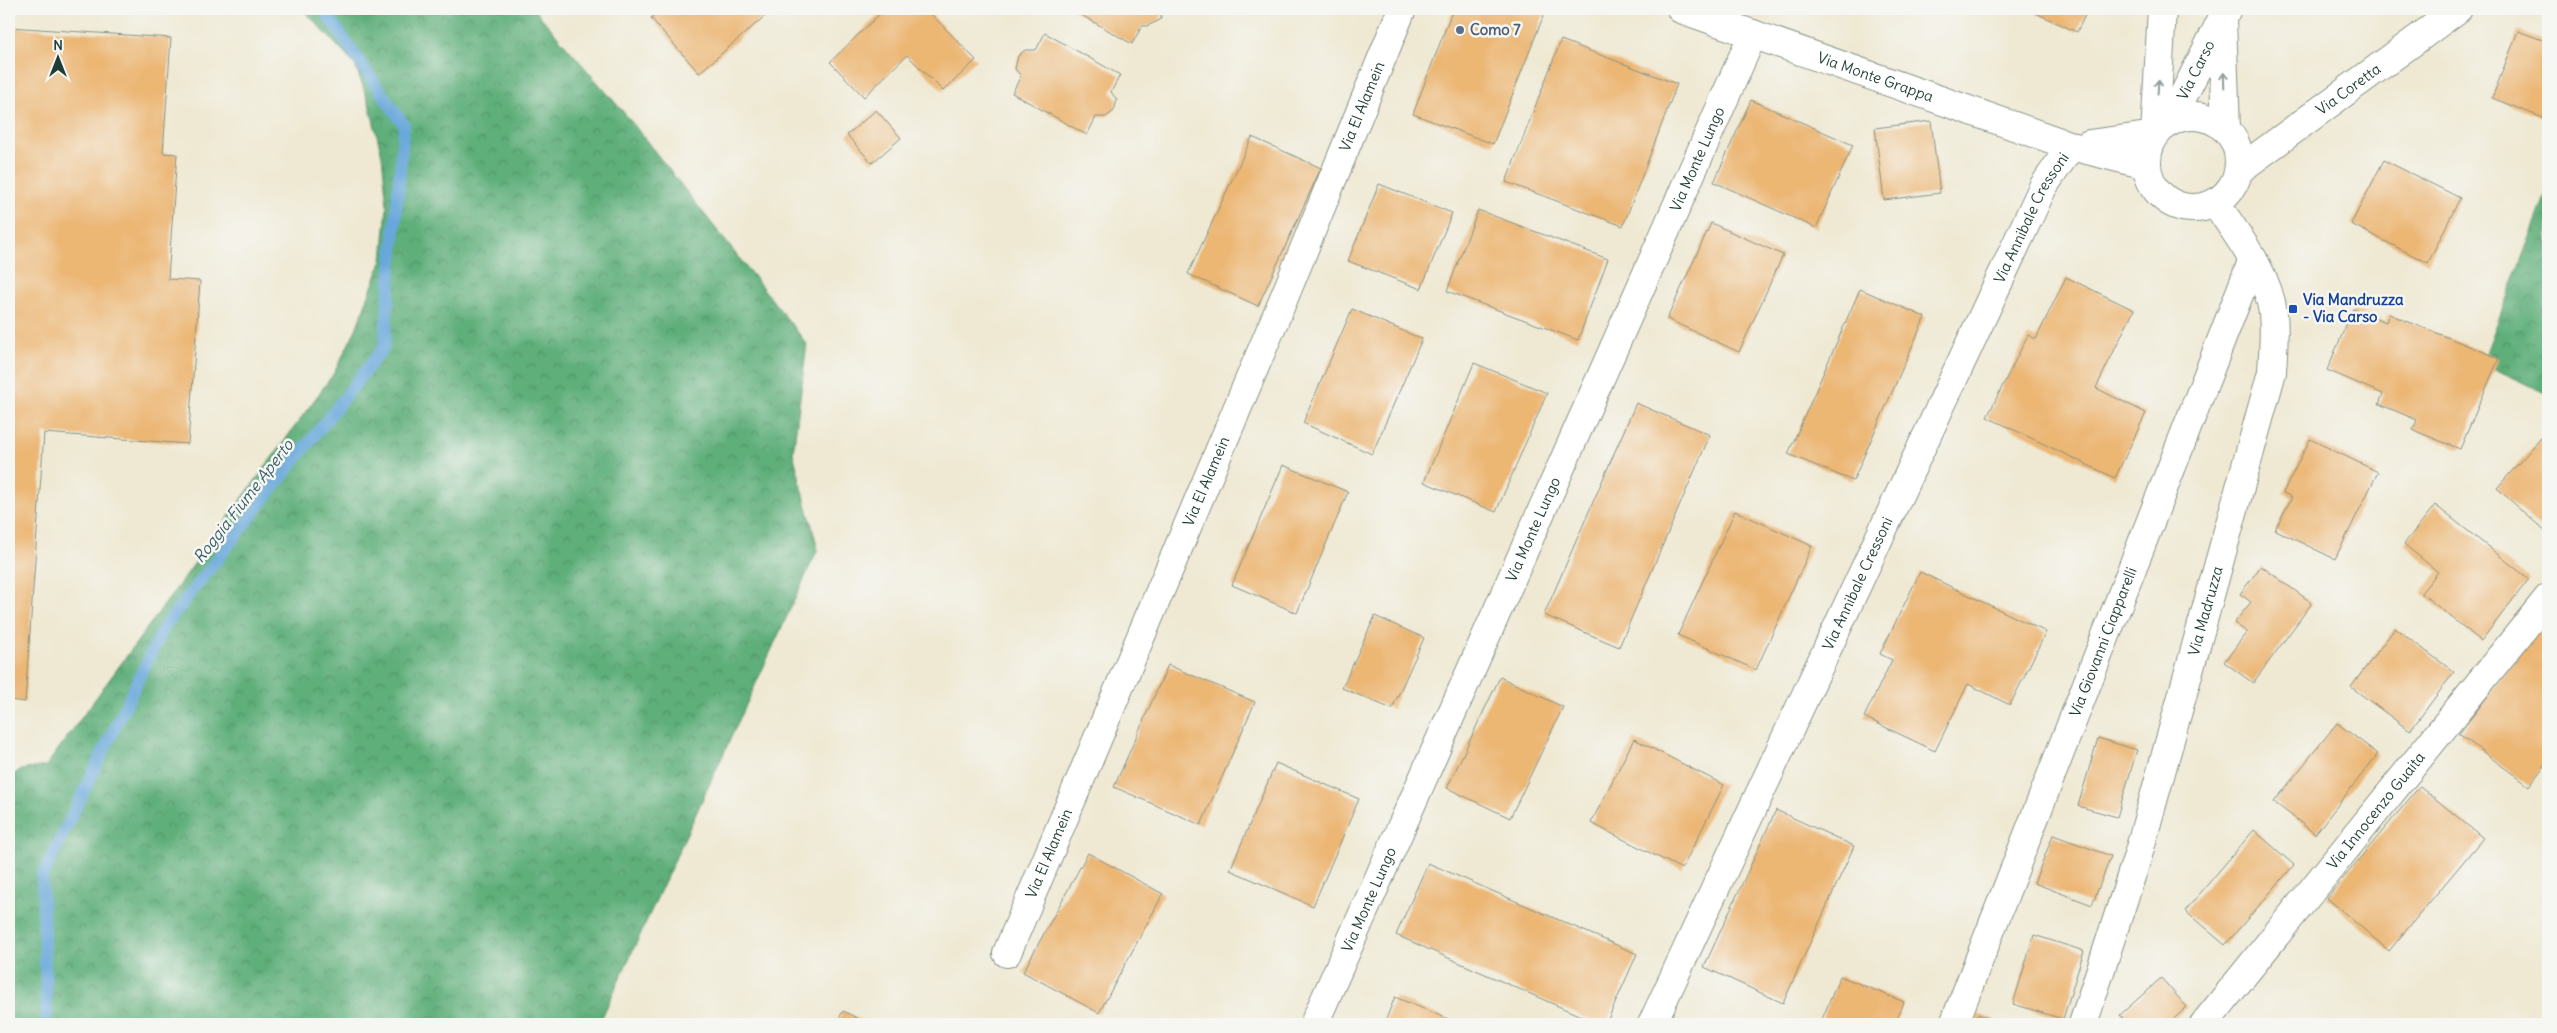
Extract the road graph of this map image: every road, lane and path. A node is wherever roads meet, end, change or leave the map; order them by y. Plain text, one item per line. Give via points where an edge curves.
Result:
1 (1402, 9) edge
2 (1681, 9) edge
3 (2162, 9) edge
4 (2458, 9) edge
5 (2224, 14) edge
6 (1753, 34) junction
7 (2163, 129) junction
8 (2226, 129) junction
9 (2071, 146) junction
10 (2146, 165) junction
11 (2239, 170) junction
12 (2216, 203) junction
13 (2252, 259) junction
14 (2548, 598) edge
15 (1007, 953) dead end
16 (1314, 1024) edge
17 (1652, 1024) edge
18 (1954, 1024) edge
19 (2083, 1024) edge
20 (2204, 1024) edge

1 - 15 street, Via El Alamein via 1286,293
2 - 6 street, Via Monte Grappa
7 -> 3 street
4 - 11 street, Via Coretta
5 - 7 street, Via Carso
8 -> 5 street, Via Carso
6 - 9 street, Via Monte Grappa
6 - 16 street, Via Monte Lungo
7 - 8 street via 2191,116 2210,118
7 - 9 street
7 - 10 street via 2148,149
8 - 11 street via 2239,154
9 - 10 street, Via Monte Grappa
9 - 17 street, Via Annibale Cressoni via 2043,187
10 - 12 street via 2159,194 2172,204 2201,208
11 - 12 street via 2229,193
12 - 13 street, Via Madruzza
13 - 18 street, Via Giovanni Ciapparelli
13 - 19 street, Via Madruzza via 2273,312 2272,372 2138,855
14 - 20 street, Via Innocenzo Guaita

